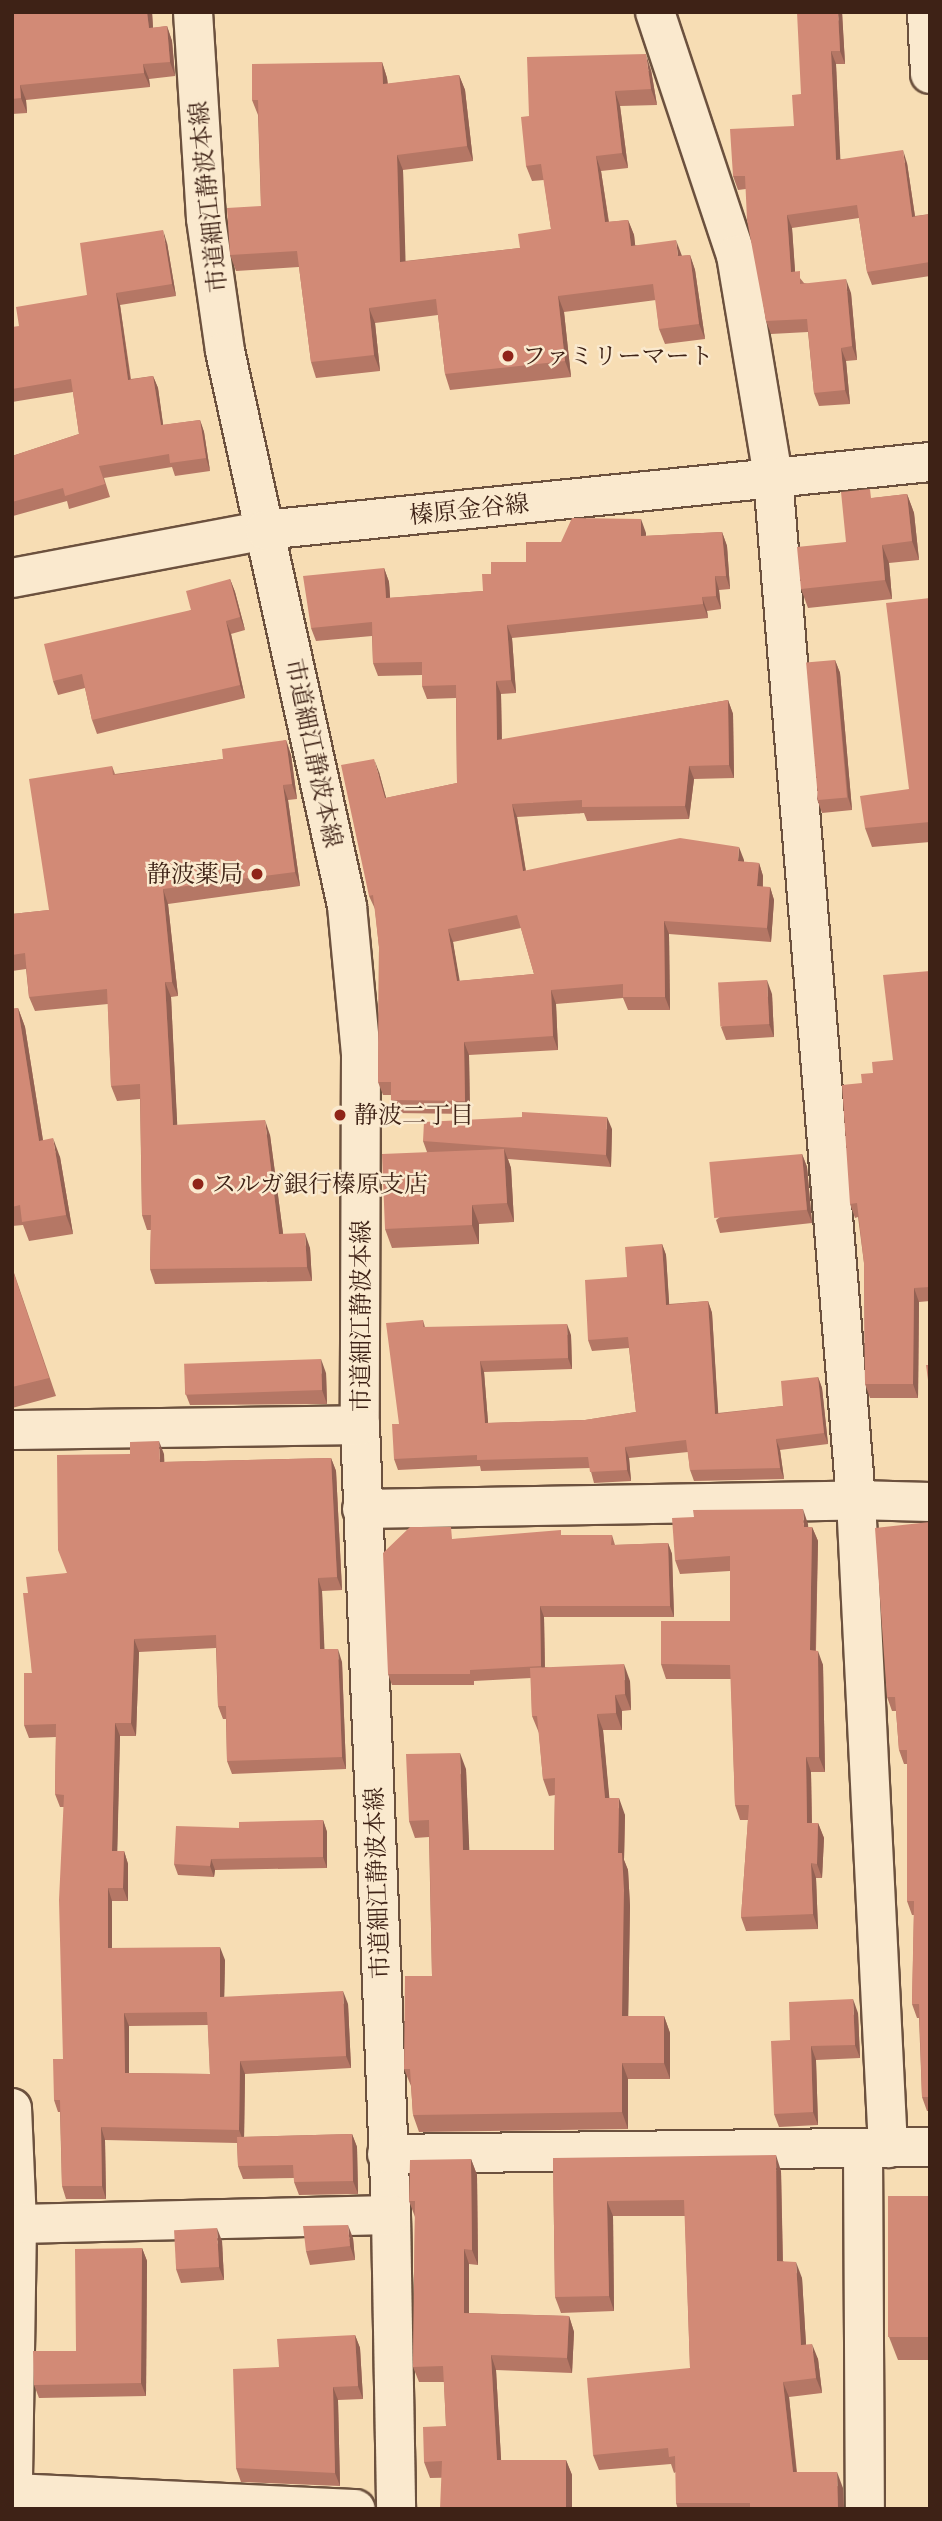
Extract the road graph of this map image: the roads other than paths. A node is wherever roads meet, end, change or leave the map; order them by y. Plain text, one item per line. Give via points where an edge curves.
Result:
1 (192, 12) edge
2 (655, 12) edge
3 (927, 12) edge
4 (930, 74) edge
5 (930, 462) edge
6 (773, 477) junction
7 (265, 530) junction
8 (12, 578) edge
9 (360, 1425) junction
10 (12, 1430) edge
11 (856, 1500) junction
12 (930, 1502) edge
13 (362, 1508) junction
14 (12, 2108) edge
15 (930, 2147) edge
16 (876, 2149) junction
17 (387, 2154) junction
18 (391, 2215) junction
19 (17, 2224) junction
20 (13, 2493) edge
21 (356, 2509) edge
22 (396, 2509) edge
23 (865, 2509) edge

1 - 7 street, 市道細江静波本線 via 206,219 225,351
2 - 6 street via 736,255
3 - 4 street
5 - 6 street, 榛原金谷線
6 - 7 street, 榛原金谷線
6 - 11 street
7 - 8 street, 榛原金谷線
7 - 9 street, 市道細江静波本線 via 347,906 361,1054
9 - 10 street
9 - 13 street, 市道細江静波本線
11 - 12 street
11 - 13 street
11 - 16 street
13 - 17 street, 市道細江静波本線
14 - 19 street
15 - 16 street
16 - 17 street
16 - 23 street
17 - 18 street, 市道細江静波本線
18 - 19 street
18 - 22 street, 市道細江静波本線
19 - 20 street
20 - 21 street

